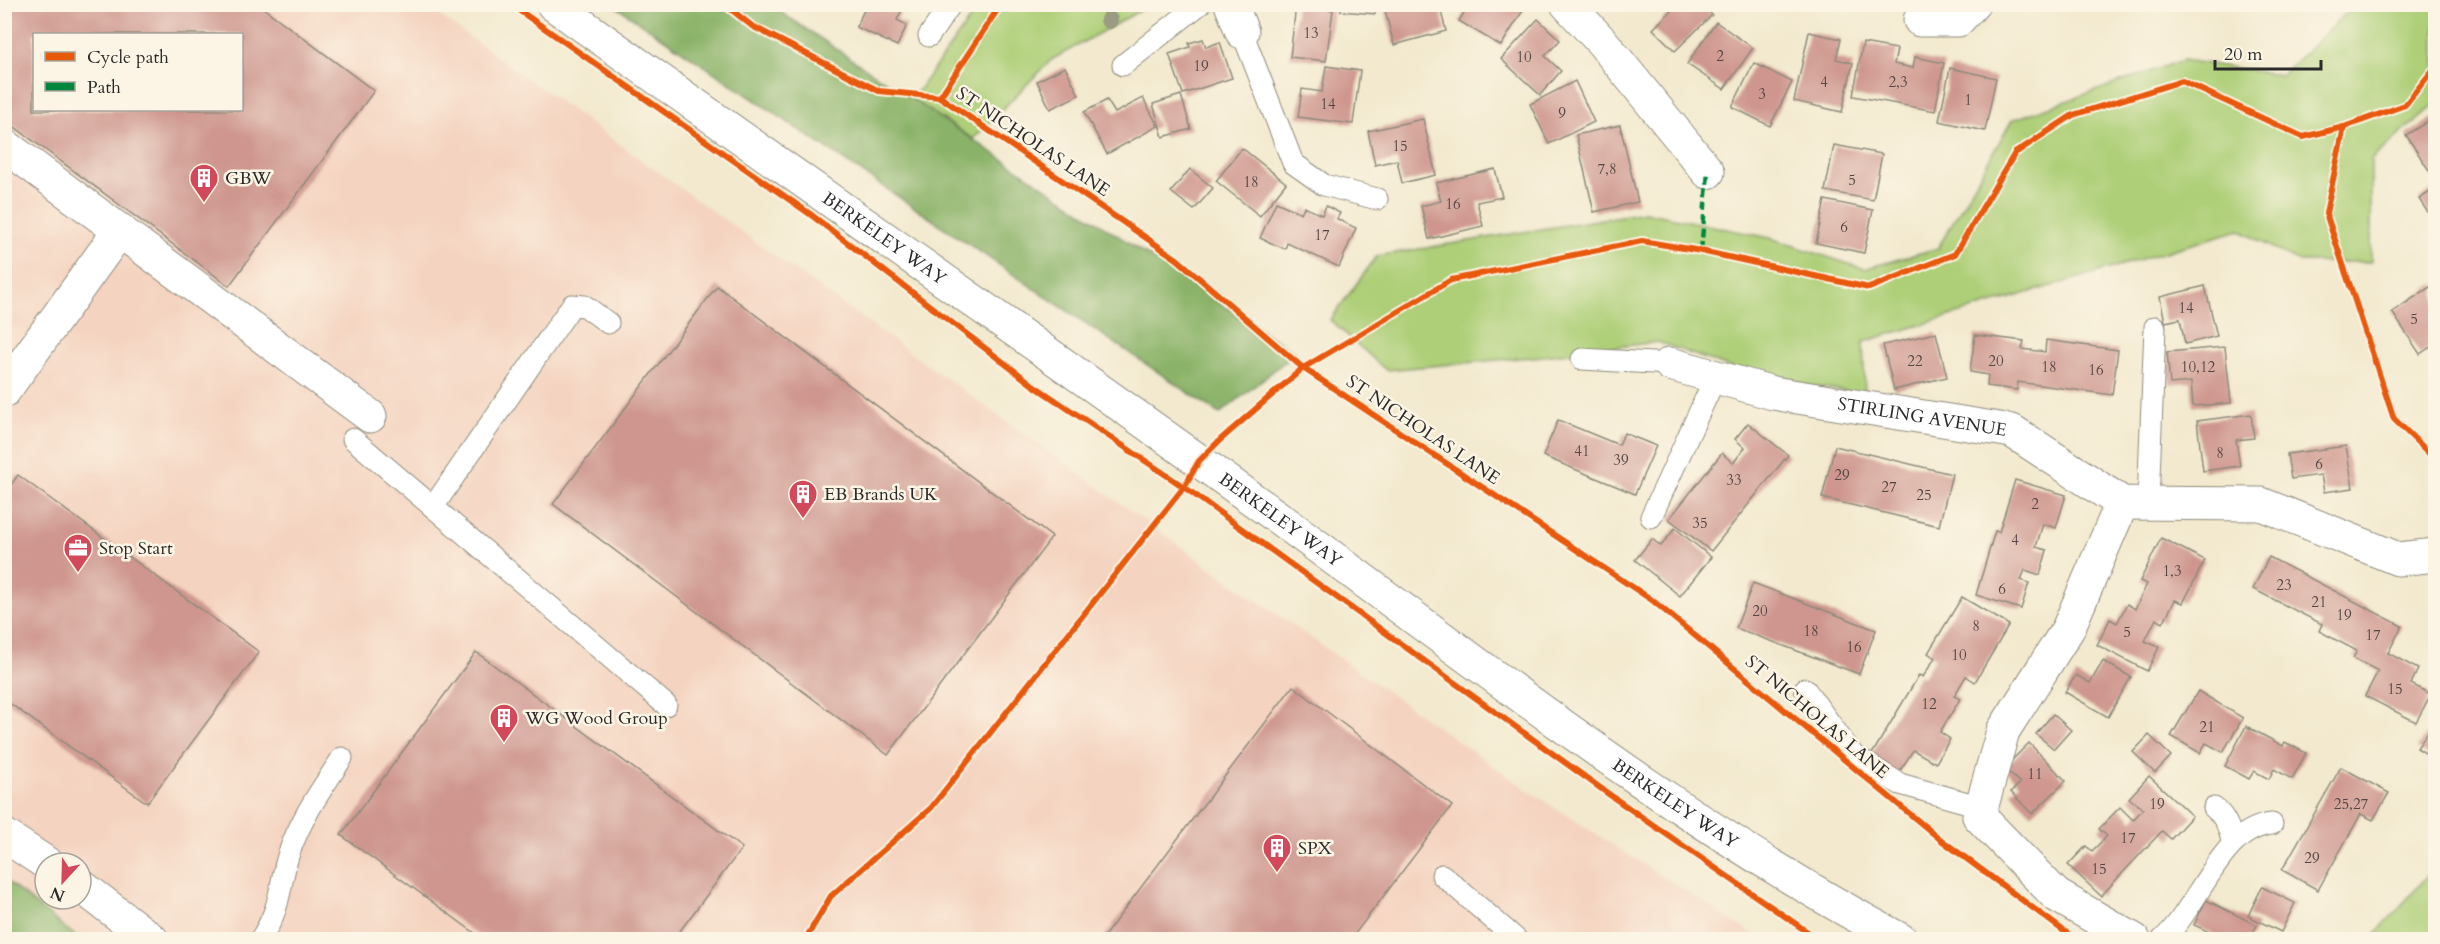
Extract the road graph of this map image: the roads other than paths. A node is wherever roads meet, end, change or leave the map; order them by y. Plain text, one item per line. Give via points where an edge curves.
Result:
1 (553, 4) edge
2 (951, 4) edge
3 (1200, 4) edge
4 (1567, 4) edge
5 (1973, 4) edge
6 (1236, 18) edge
7 (1920, 20) dead end
8 (929, 36) dead end
9 (1123, 65) dead end
10 (4, 146) edge
11 (1708, 172) dead end
12 (1377, 199) dead end
13 (120, 230) junction
14 (608, 323) dead end
15 (2155, 327) dead end
16 (1582, 359) dead end
17 (1670, 363) joint
18 (1716, 376) junction
19 (4, 391) edge
20 (361, 428) joint
21 (2135, 503) junction
22 (433, 507) junction
23 (1651, 517) dead end
24 (2436, 555) edge
25 (1805, 689) dead end
26 (666, 705) dead end
27 (342, 758) dead end
28 (1982, 807) junction
29 (2214, 808) dead end
30 (2272, 824) dead end
31 (4, 835) edge
32 (2232, 842) junction
33 (33, 854) edge
34 (1442, 875) dead end
35 (93, 895) edge
36 (152, 939) edge
37 (260, 939) edge
38 (1517, 939) edge
39 (1901, 939) edge
40 (2134, 939) edge
41 (2162, 939) edge

1 - 39 street, BERKELEY WAY via 1199,461 1678,807 1831,903
2 - 8 lane
3 - 9 lane
4 - 11 street via 1604,43
5 - 7 street via 1958,20
6 - 12 lane via 1293,162 1324,185
10 - 13 street
13 - 19 street
13 - 20 street
14 - 22 lane via 585,306 572,305
15 - 21 lane
16 - 17 lane
17 - 18 street, STIRLING AVENUE
18 - 21 street, STIRLING AVENUE via 1773,393 2012,431
18 - 23 lane
20 - 22 lane
21 - 24 street via 2261,504 2398,559
21 - 28 street via 2068,629 2003,731
22 - 26 lane
25 - 28 lane via 1853,755 1900,784
27 - 37 lane via 309,807 287,859 279,905
28 - 40 street via 1979,816 2056,895
29 - 32 lane via 2230,830
30 - 32 lane via 2257,825
31 - 33 street
32 - 41 lane via 2176,927
34 - 38 lane
35 - 36 street

